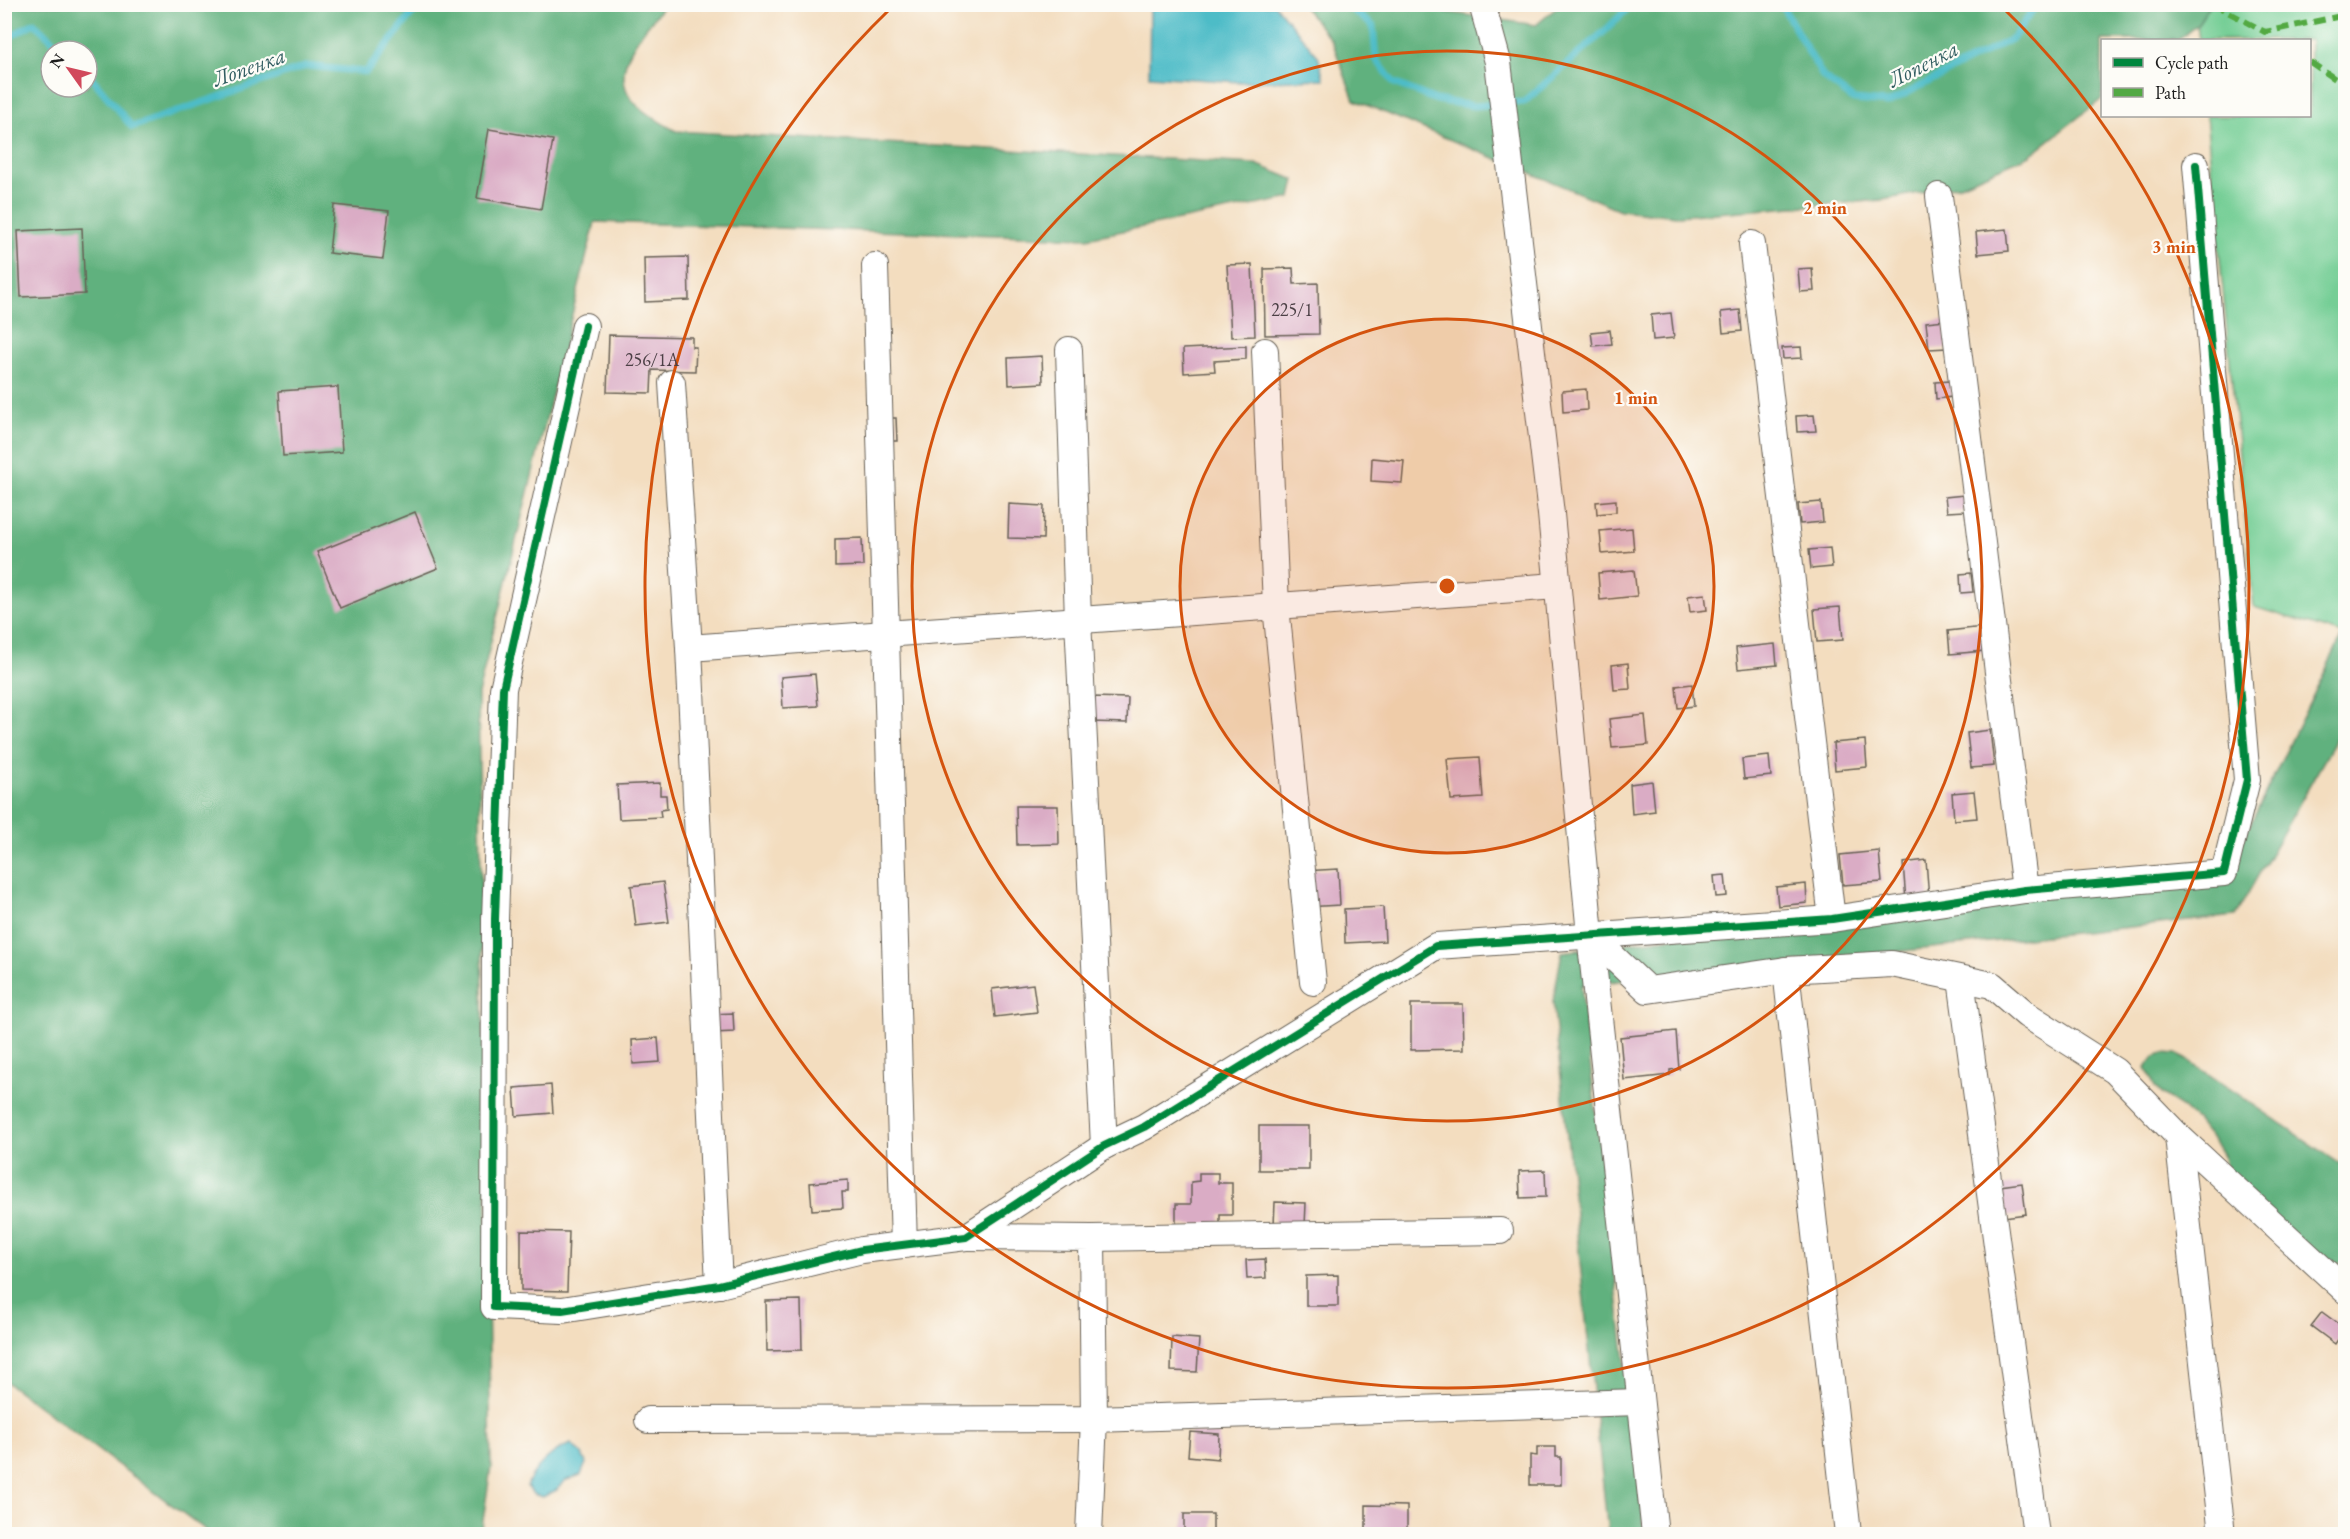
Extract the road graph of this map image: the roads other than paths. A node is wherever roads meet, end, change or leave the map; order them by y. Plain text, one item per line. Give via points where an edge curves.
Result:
1 (1482, 4) edge
2 (2196, 165) dead end
3 (1939, 196) dead end
4 (1752, 244) dead end
5 (875, 266) dead end
6 (585, 326) dead end
7 (1069, 350) dead end
8 (1265, 351) dead end
9 (672, 383) dead end
10 (1557, 586) junction
11 (1276, 606) junction
12 (1078, 620) junction
13 (886, 634) junction
14 (689, 648) junction
15 (2025, 890) junction
16 (1832, 919) junction
17 (1590, 935) junction
18 (1786, 970) junction
19 (1961, 979) junction
20 (1312, 982) dead end
21 (2178, 1136) junction
22 (1104, 1146) junction
23 (1500, 1231) dead end
24 (966, 1238) junction
25 (1092, 1238) junction
26 (903, 1245) junction
27 (719, 1285) junction
28 (2346, 1291) edge
29 (1640, 1402) junction
30 (1094, 1419) junction
31 (648, 1420) dead end
32 (1089, 1534) edge
33 (1655, 1534) edge
34 (1848, 1534) edge
35 (2036, 1534) edge
36 (2222, 1534) edge

1 - 10 street via 1498,62
2 - 15 street via 2247,780 2224,873
3 - 15 street
4 - 16 street
5 - 13 street
6 - 27 street via 503,689 495,919 494,1307 562,1310
7 - 12 street
8 - 11 street
9 - 14 street
10 - 11 street
10 - 17 street
11 - 12 street
11 - 20 street
12 - 13 street
12 - 22 street
13 - 14 street
13 - 26 street
14 - 27 street
15 - 16 street
16 - 17 street
17 - 18 street via 1648,990
17 - 22 street via 1436,946 1144,1126
17 - 29 street
18 - 19 street via 1892,964
18 - 34 street
19 - 21 street via 1992,985 2027,1015 2115,1071
19 - 35 street
21 - 28 street
21 - 36 street
22 - 24 street
23 - 25 street
24 - 25 street
24 - 26 street
25 - 30 street
26 - 27 street via 862,1250
29 - 30 street
29 - 33 street
30 - 31 street
30 - 32 street

